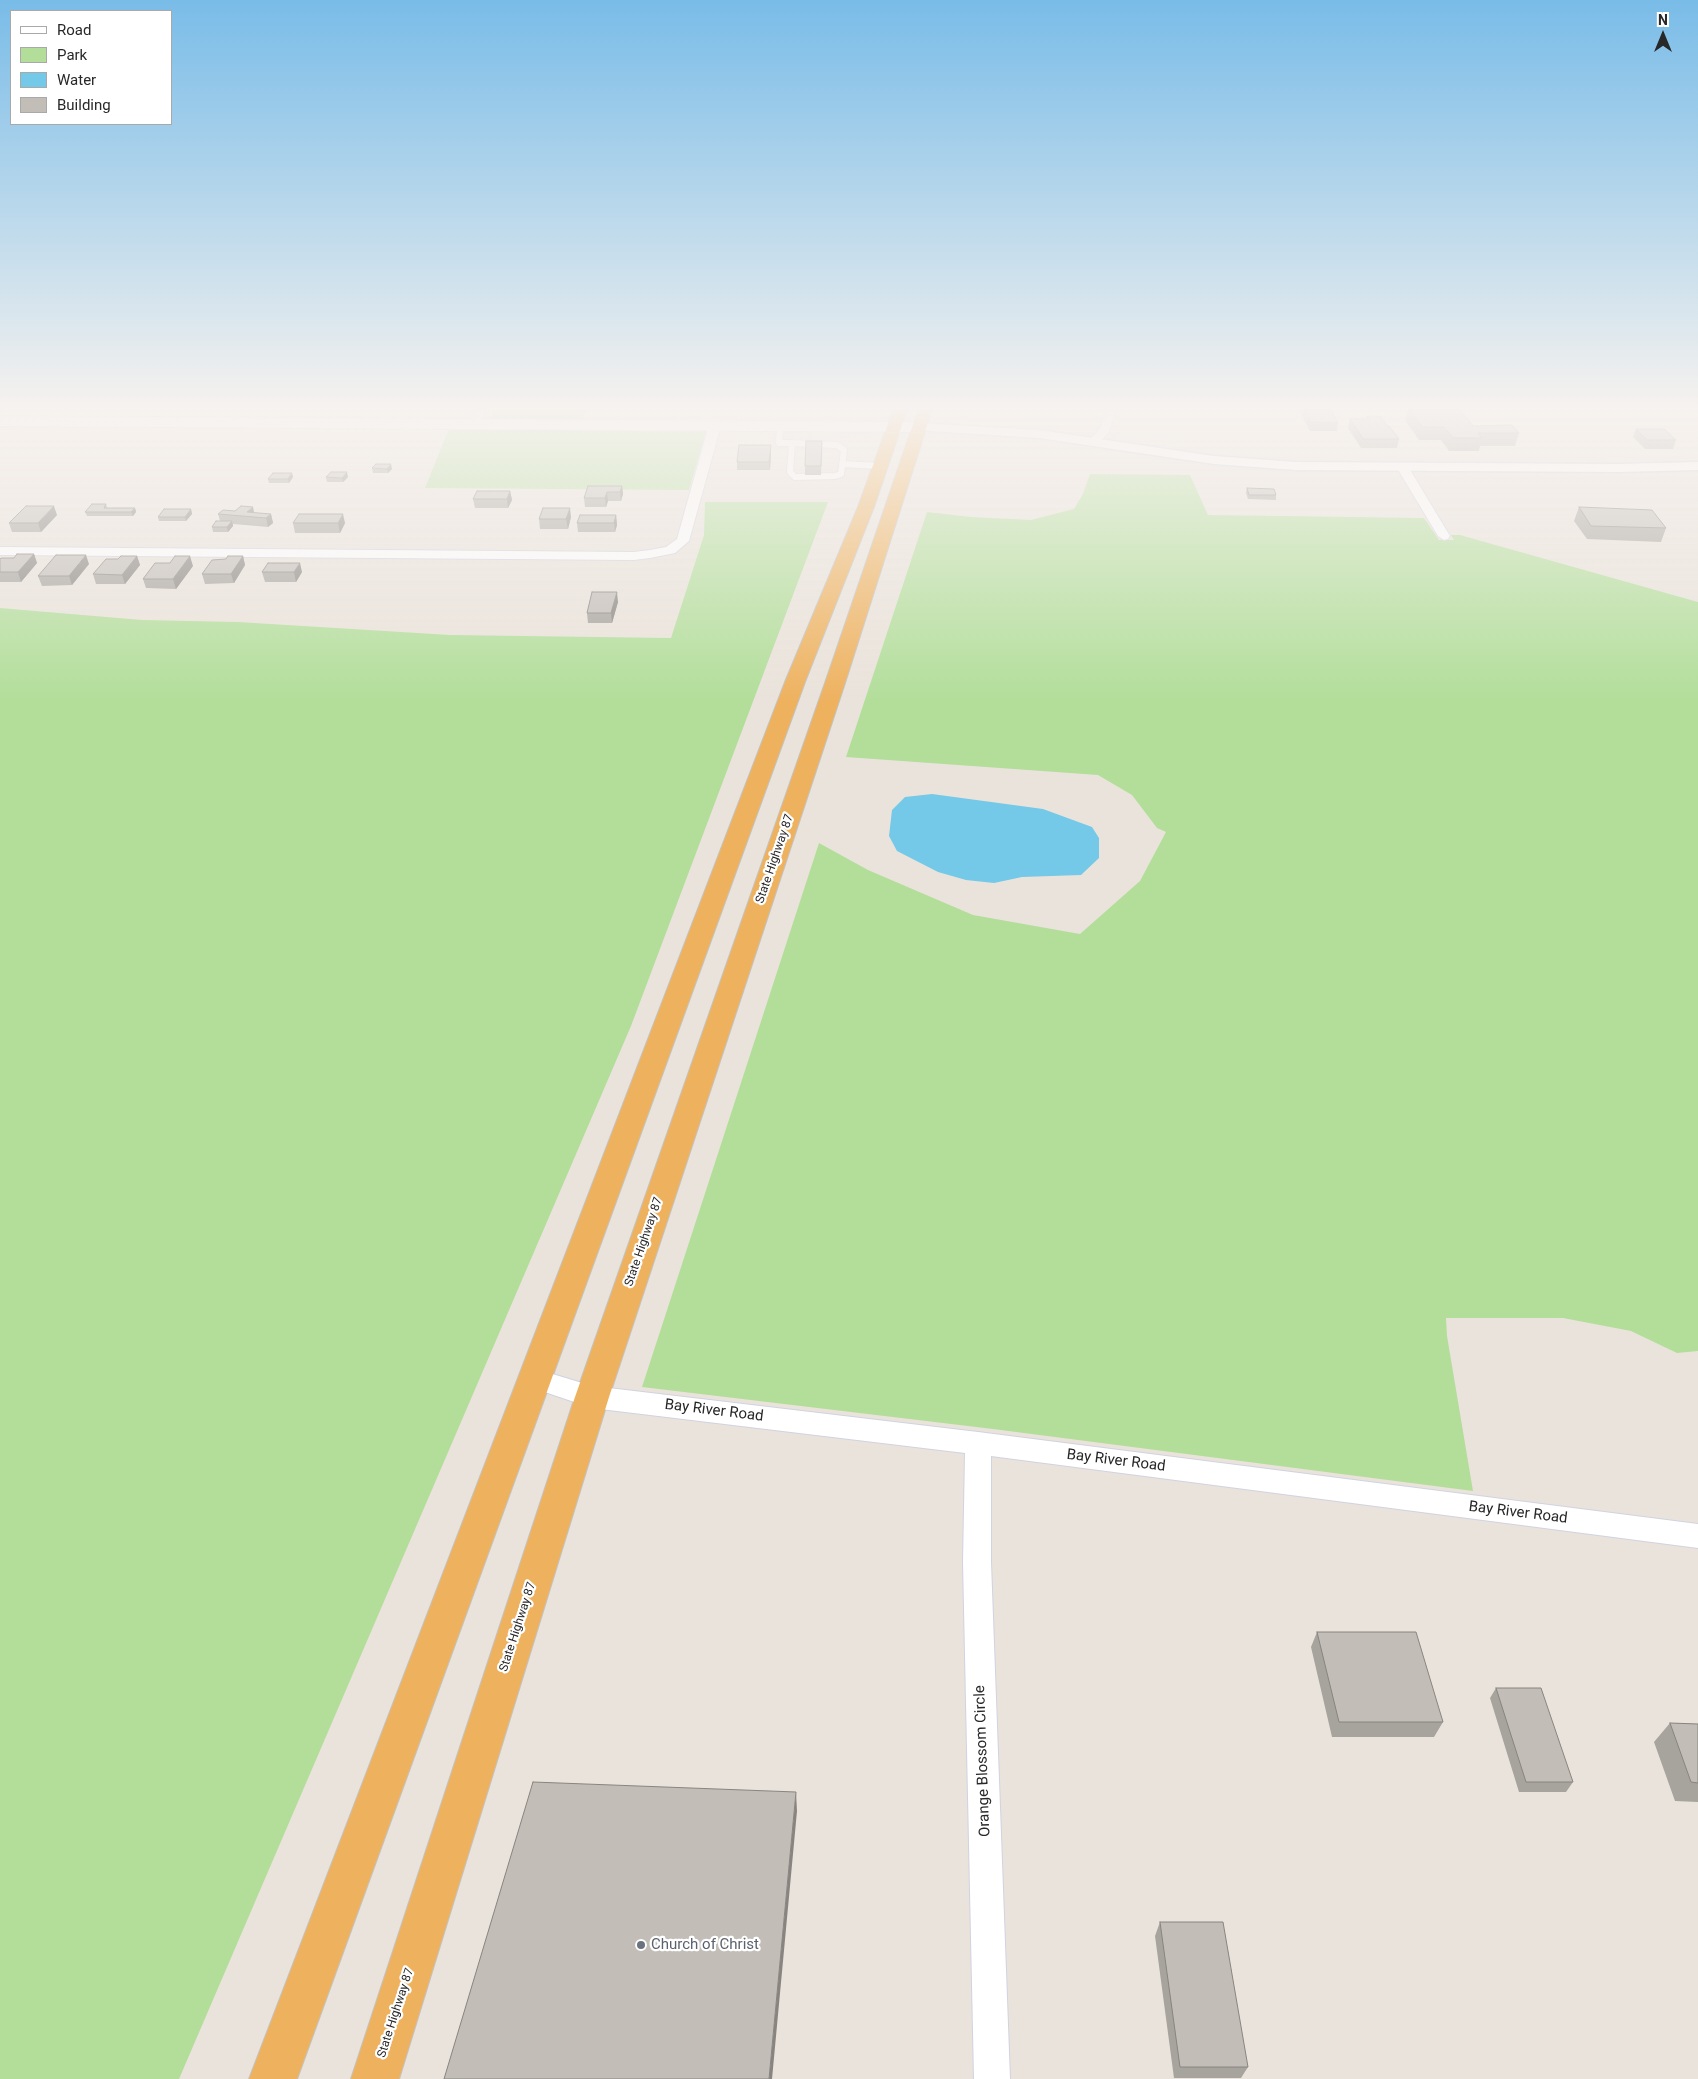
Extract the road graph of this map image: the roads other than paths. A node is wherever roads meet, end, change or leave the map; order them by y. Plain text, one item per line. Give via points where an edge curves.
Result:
1 (692, 507) edge
2 (866, 507) edge
3 (884, 507) edge
4 (1427, 507) edge
5 (1444, 536) dead end
6 (0, 550) edge
7 (536, 1380) junction
8 (592, 1396) junction
9 (978, 1443) junction
10 (1698, 1536) edge
11 (274, 2079) edge
12 (375, 2079) edge
13 (992, 2079) edge

1 - 6 street via 683,541 670,550 634,556
2 - 7 highway via 795,682
3 - 8 highway, State Highway 87 via 838,674
4 - 5 street
7 - 8 street, Bay River Road
7 - 11 highway
8 - 9 street, Bay River Road
8 - 12 highway, State Highway 87
9 - 10 street, Bay River Road
9 - 13 street, Orange Blossom Circle via 977,1562

